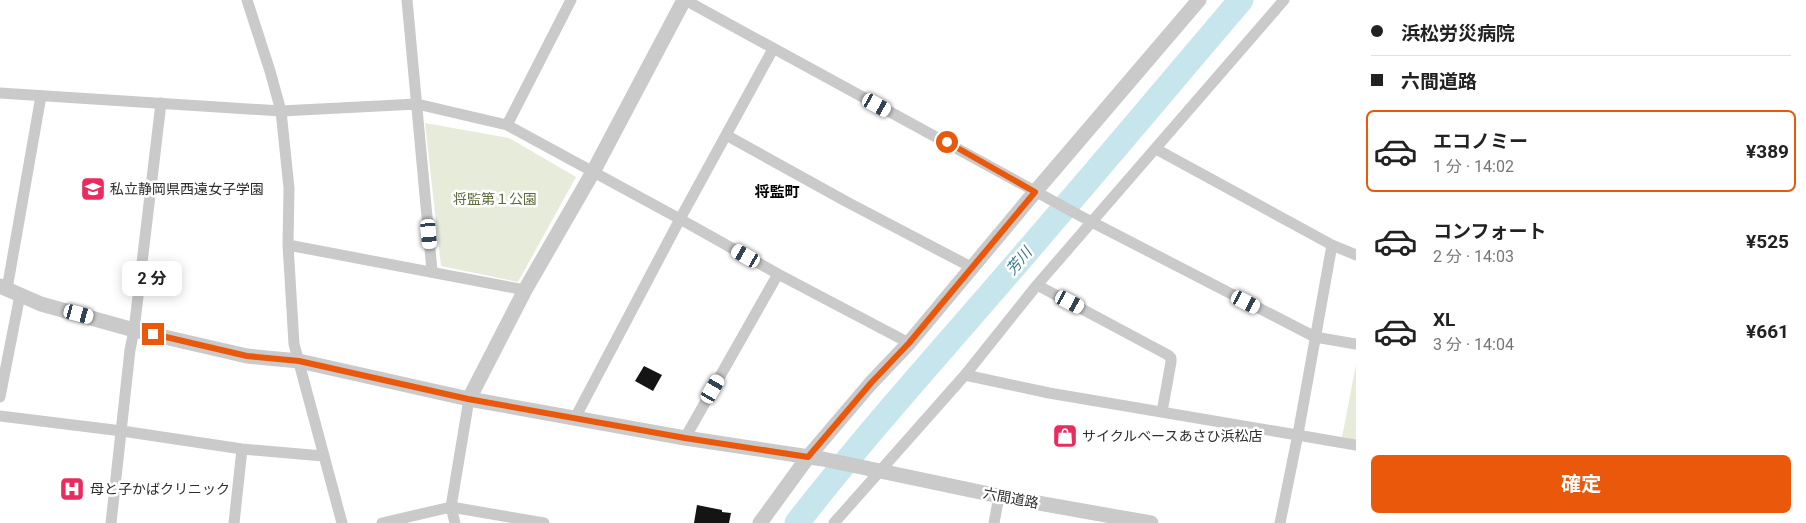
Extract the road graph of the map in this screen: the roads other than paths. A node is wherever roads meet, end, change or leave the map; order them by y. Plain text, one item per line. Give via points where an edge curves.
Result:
1 (247, 0) edge
2 (408, 0) edge
3 (571, 0) edge
4 (684, 0) edge
5 (1199, 0) edge
6 (1284, 0) edge
7 (773, 49) junction
8 (0, 93) edge
9 (41, 96) junction
10 (160, 103) junction
11 (417, 104) junction
12 (281, 111) junction
13 (507, 125) junction
14 (726, 135) junction
15 (1156, 149) junction
16 (593, 172) junction
17 (1039, 194) junction
18 (680, 219) junction
19 (1089, 221) junction
20 (288, 244) junction
21 (1332, 245) junction
22 (1356, 255) edge
23 (971, 268) junction
24 (432, 271) junction
25 (778, 274) junction
26 (1037, 285) junction
27 (9, 290) edge
28 (526, 290) junction
29 (134, 330) junction
30 (1315, 337) junction
31 (909, 343) junction
32 (1356, 344) edge
33 (299, 361) junction
34 (964, 375) junction
35 (0, 397) edge
36 (468, 399) junction
37 (1162, 412) junction
38 (0, 416) edge
39 (575, 418) junction
40 (122, 431) junction
41 (1298, 434) junction
42 (685, 438) junction
43 (1356, 445) edge
44 (242, 449) junction
45 (323, 456) junction
46 (816, 458) junction
47 (875, 470) junction
48 (999, 496) junction
49 (451, 507) junction
50 (111, 523) edge
51 (234, 523) edge
52 (342, 523) edge
53 (382, 523) edge
54 (455, 523) edge
55 (544, 523) edge
56 (760, 523) edge
57 (834, 523) edge
58 (994, 523) edge
59 (1151, 523) edge
60 (1280, 523) edge

1 - 12 street
2 - 11 street
3 - 13 street
4 - 7 street
4 - 16 street
5 - 17 street
6 - 15 street
7 - 14 street
7 - 17 street
8 - 9 street
9 - 10 street
9 - 27 street
10 - 12 street
10 - 29 street
11 - 12 street
11 - 13 street
11 - 24 street
12 - 20 street via 289,188
13 - 16 street
14 - 18 street
14 - 23 street
15 - 19 street
15 - 21 street
16 - 18 street
16 - 28 street
17 - 19 street
17 - 23 street
18 - 25 street
18 - 39 street
19 - 26 street
19 - 30 street
20 - 24 street
20 - 33 street via 294,344
21 - 22 street
21 - 30 street
23 - 31 street
24 - 28 street
25 - 31 street
25 - 42 street
26 - 34 street
26 - 37 street via 1171,358
27 - 29 street via 41,304
27 - 35 street
28 - 36 street
29 - 33 street via 247,356
29 - 40 street
30 - 32 street
30 - 41 street
31 - 46 street via 871,383
33 - 36 street
33 - 45 street
34 - 37 street
34 - 47 street
36 - 39 street
36 - 49 street
37 - 41 street
38 - 40 street
39 - 42 street
40 - 44 street
40 - 50 street
41 - 43 street
41 - 60 street
42 - 46 street
44 - 45 street
44 - 51 street
45 - 52 street
46 - 47 street, 六間道路
46 - 56 street
47 - 48 street, 六間道路
47 - 57 street
48 - 58 street
48 - 59 street, 六間道路
49 - 53 street
49 - 54 street
49 - 55 street

